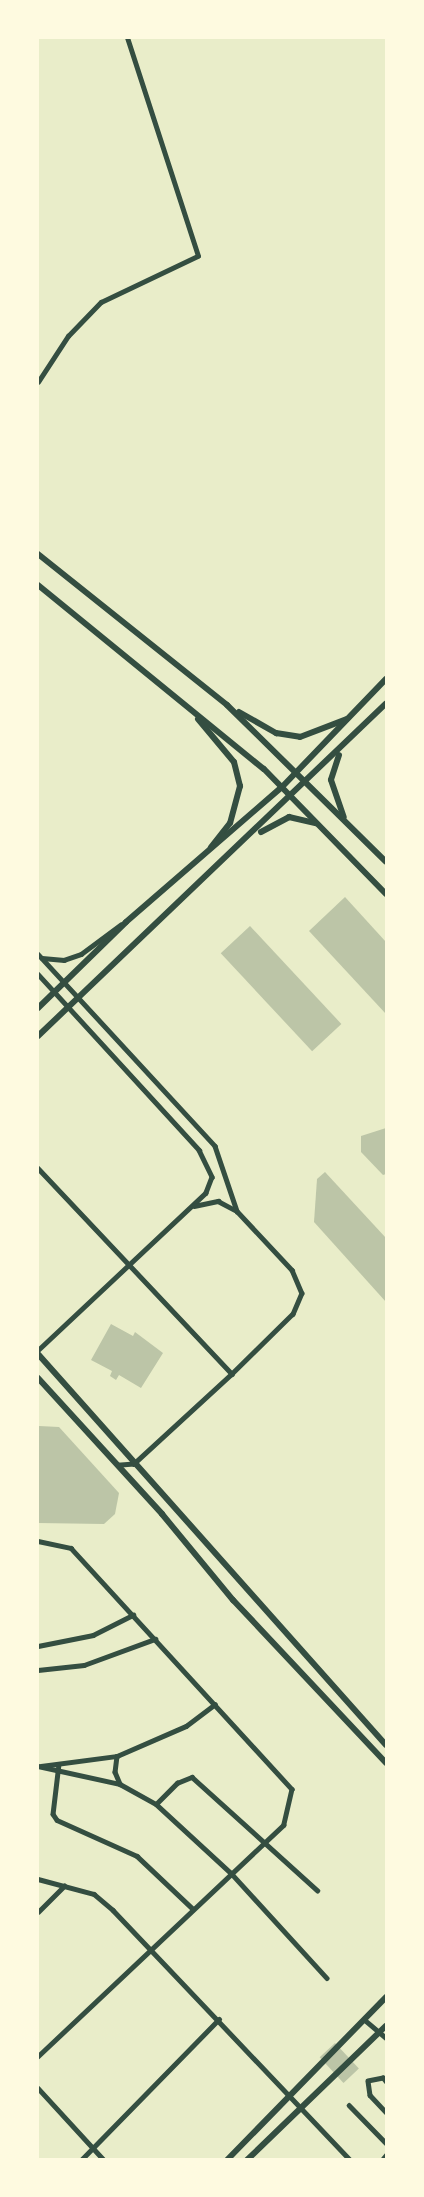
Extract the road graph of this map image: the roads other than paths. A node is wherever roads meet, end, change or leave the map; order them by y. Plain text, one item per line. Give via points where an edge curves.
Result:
1 (127, 38) edge
2 (38, 382) edge
3 (38, 554) edge
4 (38, 585) edge
5 (386, 679) edge
6 (386, 704) edge
7 (228, 705) junction
8 (188, 707) junction
9 (354, 714) junction
10 (347, 743) junction
11 (298, 772) junction
12 (308, 782) junction
13 (282, 787) junction
14 (293, 798) junction
15 (318, 824) junction
16 (349, 825) junction
17 (247, 841) junction
18 (198, 862) junction
19 (386, 862) edge
20 (386, 894) edge
21 (126, 922) junction
22 (39, 956) edge
23 (38, 974) edge
24 (64, 982) junction
25 (54, 992) junction
26 (78, 998) junction
27 (69, 1007) junction
28 (38, 1008) edge
29 (38, 1036) edge
30 (38, 1168) edge
31 (190, 1208) junction
32 (237, 1211) junction
33 (129, 1265) junction
34 (38, 1352) edge
35 (232, 1374) junction
36 (38, 1378) edge
37 (137, 1462) junction
38 (117, 1464) junction
39 (38, 1542) edge
40 (133, 1615) junction
41 (155, 1639) junction
42 (38, 1646) edge
43 (38, 1670) edge
44 (215, 1704) junction
45 (386, 1745) edge
46 (117, 1756) junction
47 (386, 1763) edge
48 (59, 1764) junction
49 (38, 1766) edge
50 (58, 1771) junction
51 (120, 1784) junction
52 (156, 1804) junction
53 (267, 1840) junction
54 (231, 1873) junction
55 (38, 1879) edge
56 (64, 1886) junction
57 (317, 1890) dead end
58 (193, 1909) junction
59 (38, 1912) edge
60 (150, 1949) junction
61 (327, 1978) dead end
62 (386, 1997) edge
63 (219, 2019) junction
64 (366, 2021) junction
65 (386, 2026) edge
66 (381, 2032) junction
67 (386, 2038) edge
68 (38, 2057) edge
69 (386, 2082) edge
70 (38, 2088) edge
71 (290, 2099) junction
72 (349, 2105) dead end
73 (300, 2110) junction
74 (386, 2112) edge
75 (386, 2143) edge
76 (94, 2148) junction
77 (386, 2155) edge
78 (81, 2160) edge
79 (104, 2160) edge
80 (228, 2160) edge
81 (247, 2160) edge
82 (350, 2160) edge
83 (382, 2160) edge

1 - 2 street via 198,256 101,302 68,336
3 - 7 main road
4 - 8 main road
5 - 9 main road
6 - 10 main road
7 - 9 main road via 288,736 313,735
7 - 11 main road
8 - 13 main road
8 - 18 main road via 234,762 240,786 230,823
9 - 11 main road
10 - 12 main road
10 - 16 main road via 334,763 331,780 334,799
11 - 12 main road
11 - 13 main road
12 - 14 main road
12 - 16 main road
13 - 14 main road
13 - 18 main road
14 - 15 main road
14 - 17 main road
15 - 17 main road via 289,817
15 - 20 main road
16 - 19 main road
17 - 26 main road
18 - 21 main road
21 - 22 street via 106,932 81,954 64,960
21 - 24 main road
22 - 24 street
23 - 25 street
24 - 25 main road
24 - 26 street
25 - 27 street
25 - 28 main road
26 - 27 main road
26 - 32 street via 216,1146
27 - 29 main road
27 - 31 street via 210,1164 211,1184
30 - 33 street
31 - 32 street via 218,1201
31 - 33 street
32 - 35 street via 292,1270 302,1293 293,1314
33 - 34 street
33 - 35 street
34 - 37 main road
35 - 37 street
36 - 38 main road
37 - 38 street via 130,1466
37 - 45 main road via 228,1563 298,1650
38 - 47 main road via 233,1600
39 - 40 street via 71,1548
40 - 41 street
40 - 42 street via 93,1635
41 - 43 street via 84,1665
41 - 44 street
44 - 46 street via 186,1726
44 - 53 street via 292,1789 284,1825
46 - 48 street
46 - 51 street via 115,1772
48 - 49 street
48 - 50 street
49 - 50 street
50 - 51 street
50 - 58 street via 57,1820 137,1856
51 - 52 street
52 - 53 street via 177,1783 192,1777
52 - 54 street
53 - 54 street
53 - 57 street
54 - 58 street
54 - 61 street
55 - 56 street
56 - 59 street
56 - 60 street via 94,1894
58 - 60 street
60 - 63 street
60 - 68 street
62 - 64 main road
63 - 71 street
63 - 76 street
64 - 66 street
64 - 71 main road
65 - 66 main road
66 - 67 street
66 - 73 main road
69 - 74 street via 383,2078 368,2081 370,2095
70 - 76 street
71 - 73 street
71 - 80 main road
72 - 75 street
73 - 81 main road
73 - 82 street
76 - 78 street
76 - 79 street
77 - 83 street

